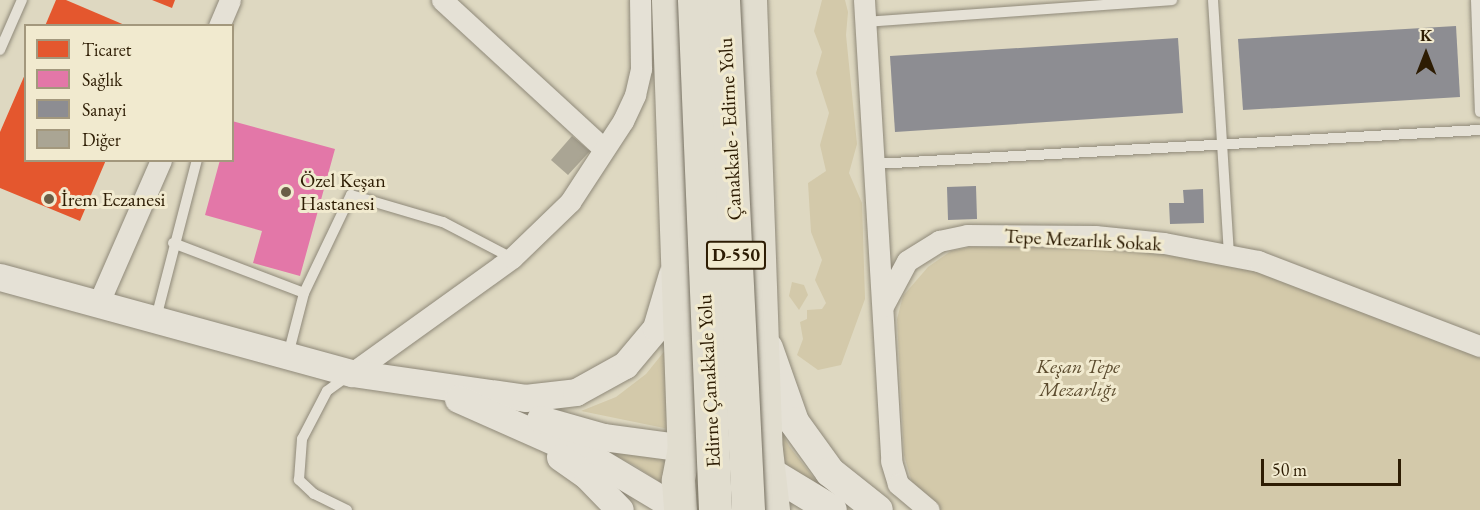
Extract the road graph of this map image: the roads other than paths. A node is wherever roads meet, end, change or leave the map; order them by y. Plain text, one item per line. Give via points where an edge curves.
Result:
1 (22, 0) edge
2 (230, 0) edge
3 (442, 0) edge
4 (640, 0) edge
5 (668, 0) edge
6 (694, 0) edge
7 (723, 0) edge
8 (750, 0) edge
9 (864, 0) edge
10 (1172, 0) edge
11 (1213, 0) edge
12 (1476, 0) edge
13 (866, 22) junction
14 (220, 24) edge
15 (0, 50) edge
16 (1480, 112) edge
17 (1480, 130) edge
18 (1223, 144) junction
19 (604, 149) junction
20 (159, 162) edge
21 (196, 162) edge
22 (875, 164) junction
23 (678, 231) junction
24 (173, 243) junction
25 (1229, 254) junction
26 (512, 258) junction
27 (0, 277) edge
28 (304, 293) junction
29 (99, 302) junction
30 (883, 306) junction
31 (156, 318) junction
32 (760, 322) junction
33 (1480, 346) edge
34 (288, 355) junction
35 (352, 373) junction
36 (432, 387) junction
37 (684, 448) junction
38 (768, 461) junction
39 (347, 510) edge
40 (620, 510) edge
41 (680, 510) edge
42 (715, 510) edge
43 (748, 510) edge
44 (773, 510) edge
45 (832, 510) edge
46 (878, 510) edge
47 (929, 510) edge

1 - 15 lane
2 - 14 street
3 - 19 street
4 - 19 street via 639,80 623,121
5 - 23 highway
6 - 42 highway, Edirne Çanakkale Yolu / D-550, bridge
7 - 43 highway, Çanakkale - Edirne Yolu / D-550, bridge
8 - 32 highway
9 - 13 street
10 - 13 lane
11 - 18 lane
12 - 16 lane
13 - 22 street
17 - 18 lane
18 - 22 lane
18 - 25 lane
19 - 26 street via 570,202
20 - 29 street
21 - 24 lane
22 - 30 street
23 - 36 street via 666,300 656,328 625,365 604,379 576,392 552,397
23 - 37 highway
24 - 28 lane
24 - 31 lane
25 - 30 street, Tepe Mezarlık Sokak via 1095,236 953,237 927,246 907,261
25 - 33 street, Tepe Mezarlık Sokak via 1314,279
26 - 28 lane via 443,222 351,195
26 - 35 street
27 - 29 street
28 - 34 lane
29 - 31 street
30 - 47 street via 892,466 898,484
31 - 34 street
32 - 38 highway
32 - 46 main road via 794,422 830,472
34 - 35 street
35 - 36 street
35 - 39 lane via 327,391 302,439 299,480 314,494
36 - 37 street via 603,437
36 - 40 street via 564,460 587,476
36 - 41 street via 598,461
37 - 38 highway via 717,437 754,441
37 - 41 highway via 678,480
38 - 44 highway
38 - 45 main road

